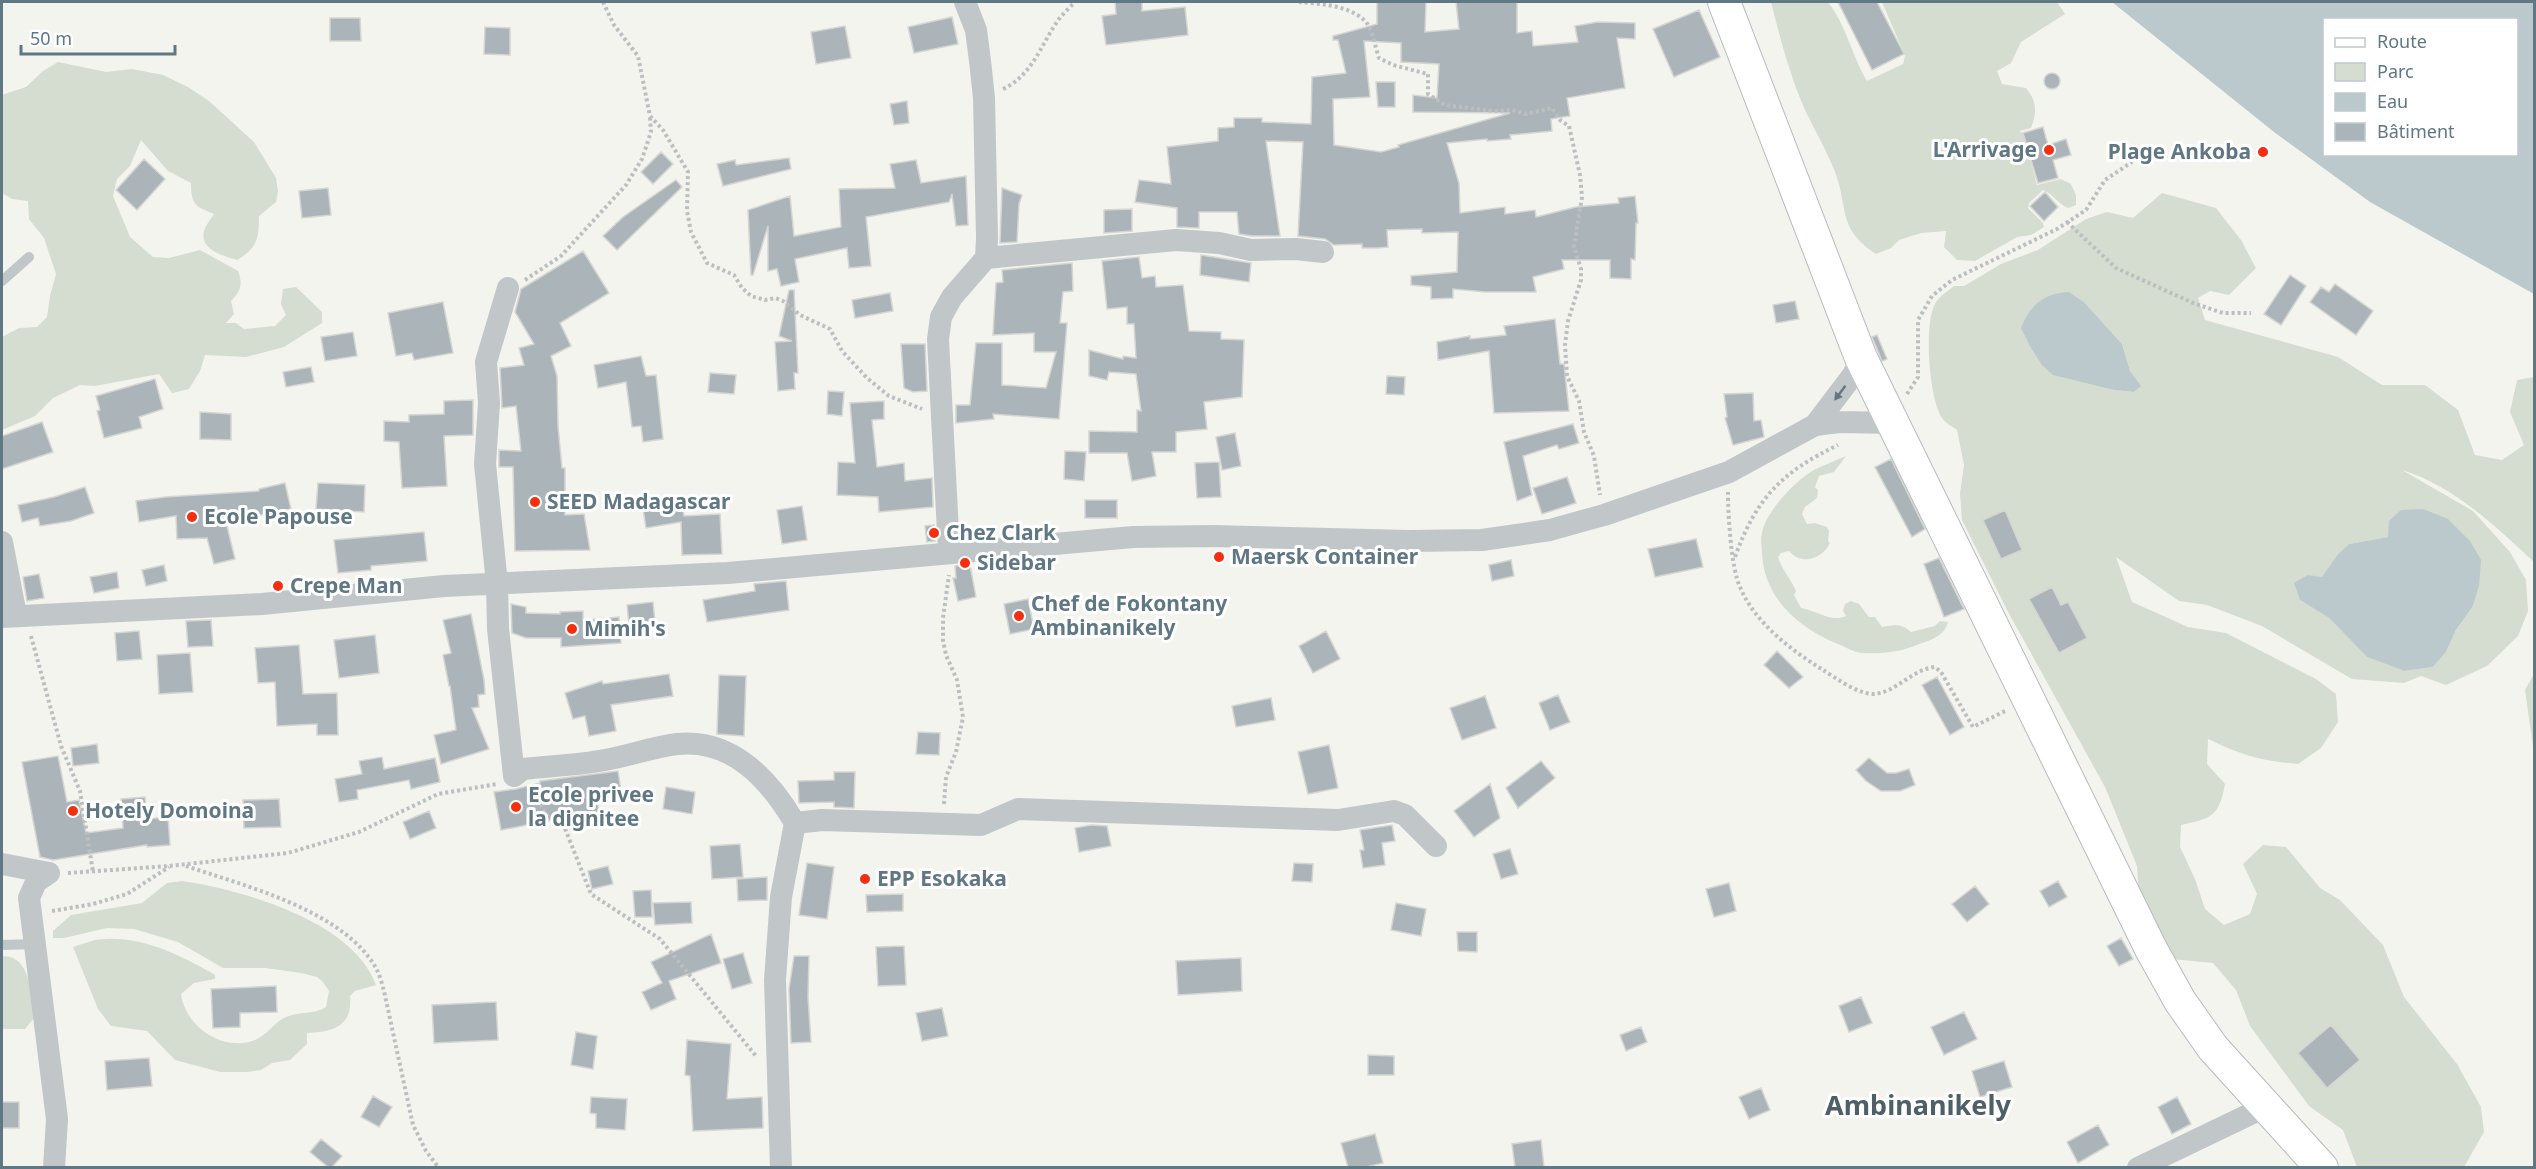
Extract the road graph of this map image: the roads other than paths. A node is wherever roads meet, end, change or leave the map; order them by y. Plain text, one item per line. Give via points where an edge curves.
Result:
1 (965, 2) edge
2 (1724, 2) edge
3 (1323, 252) dead end
4 (29, 257) dead end
5 (986, 258) junction
6 (2, 281) edge
7 (508, 288) road end
8 (1861, 358) junction
9 (1890, 415) junction
10 (1815, 425) junction
11 (2, 542) edge
12 (949, 552) junction
13 (497, 584) junction
14 (14, 616) edge
15 (795, 823) junction
16 (1436, 846) dead end
17 (2, 864) edge
18 (34, 937) junction
19 (2, 945) edge
20 (2267, 1106) junction
21 (54, 1167) edge
22 (781, 1167) edge
23 (2138, 1167) edge
24 (2322, 1167) edge

1 - 5 street via 976,30 984,98
2 - 8 main road
3 - 5 street via 1251,250 1176,240
4 - 6 lane
5 - 12 street via 952,297 942,317 938,339
7 - 13 street via 486,362 489,403 485,464
8 - 9 main road
8 -> 10 street via 1853,375
9 - 10 street
9 - 20 main road via 2151,949 2180,1001 2213,1048
10 - 12 street via 1729,472 1550,530 1482,540 1133,537
11 - 14 street
12 - 13 street via 728,573
13 - 14 street via 262,604
13 - 15 street via 498,629 523,772 603,761 678,744 715,745 762,778
15 - 16 street via 822,820 981,825 1018,809 1338,819 1394,811 1405,815
15 - 22 street via 781,897 776,980
17 - 18 street via 49,873 36,882 29,898
18 - 19 lane
18 - 21 street via 57,1119
20 - 23 street
20 - 24 main road

